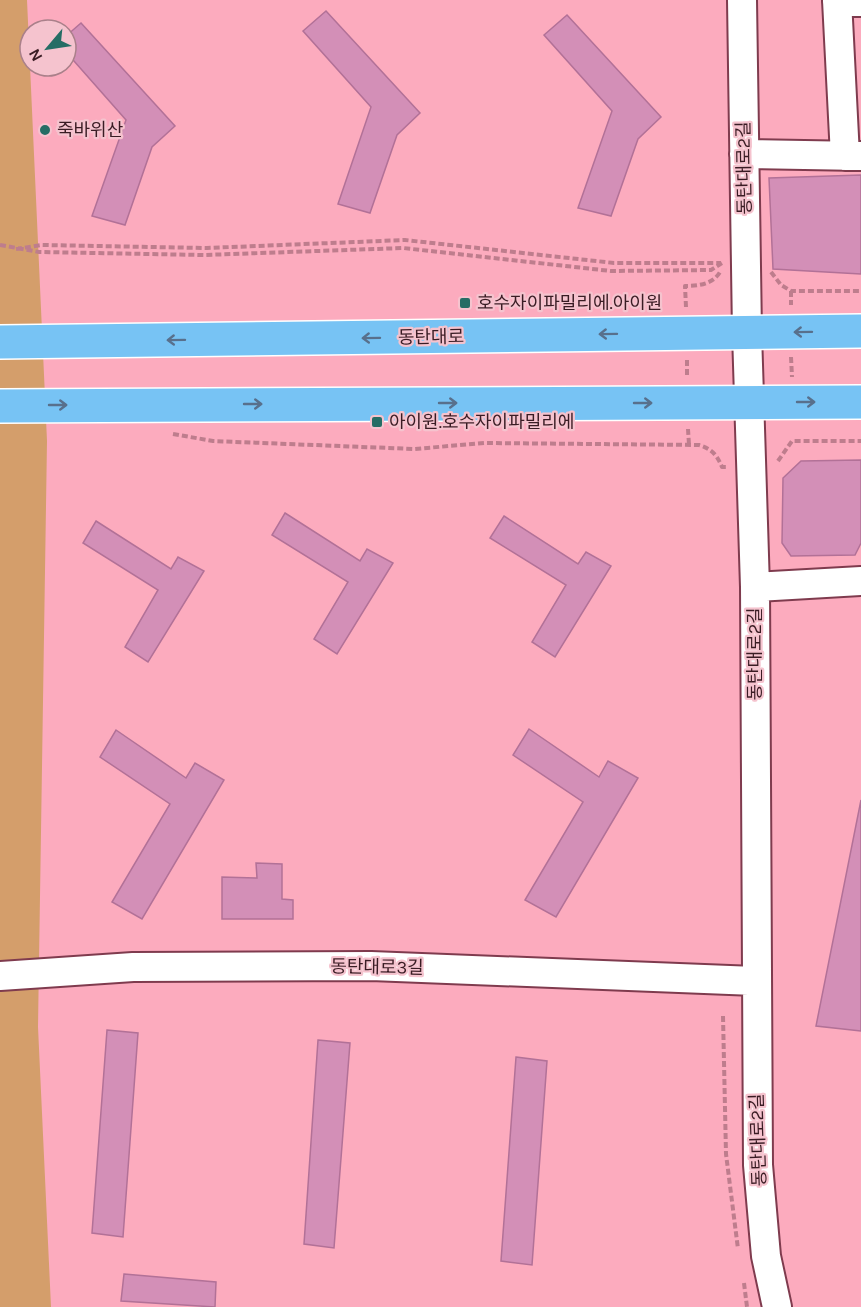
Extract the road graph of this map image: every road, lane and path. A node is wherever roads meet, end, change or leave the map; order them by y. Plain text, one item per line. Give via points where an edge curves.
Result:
1 (742, 0) edge
2 (845, 1) edge
3 (744, 154) junction
4 (853, 156) edge
5 (0, 245) edge
6 (16, 249) junction
7 (723, 262) junction
8 (768, 264) dead end
9 (791, 291) junction
10 (861, 291) edge
11 (861, 331) edge
12 (791, 332) junction
13 (686, 333) junction
14 (747, 333) junction
15 (0, 342) edge
16 (750, 401) junction
17 (688, 402) junction
18 (792, 402) junction
19 (861, 402) edge
20 (0, 406) edge
21 (169, 434) dead end
22 (792, 441) junction
23 (861, 441) edge
24 (689, 445) junction
25 (722, 467) dead end
26 (776, 468) dead end
27 (861, 581) edge
28 (755, 587) junction
29 (0, 976) edge
30 (755, 981) junction
31 (777, 1307) edge

1 - 3 street, 동탄대로2길
2 - 4 street
3 - 4 street
3 - 14 street, 동탄대로2길
5 - 6 path
6 - 7 path via 42,245 207,248 405,240 614,263
6 - 7 path via 204,255 403,248 611,271 711,270
7 - 13 path via 716,279 685,286
8 - 9 path via 781,285
9 - 10 path
9 - 12 path
11 -> 12 main road, 동탄대로
12 - 14 main road, 동탄대로
12 - 18 path
13 - 14 main road, 동탄대로
13 -> 15 main road, 동탄대로
13 - 17 path
14 - 16 street, 동탄대로2길
16 - 17 main road
16 - 18 main road
16 - 28 street, 동탄대로2길
20 -> 17 main road
17 - 24 path
18 -> 19 main road
18 - 22 path
21 - 24 path via 213,441 414,449 485,443
22 - 23 path
22 - 26 path via 779,457
24 - 25 path via 709,448
27 - 28 street
28 - 30 street, 동탄대로2길
29 - 30 street, 동탄대로3길 via 133,967 371,966
30 - 31 street, 동탄대로2길 via 758,1165 766,1256

